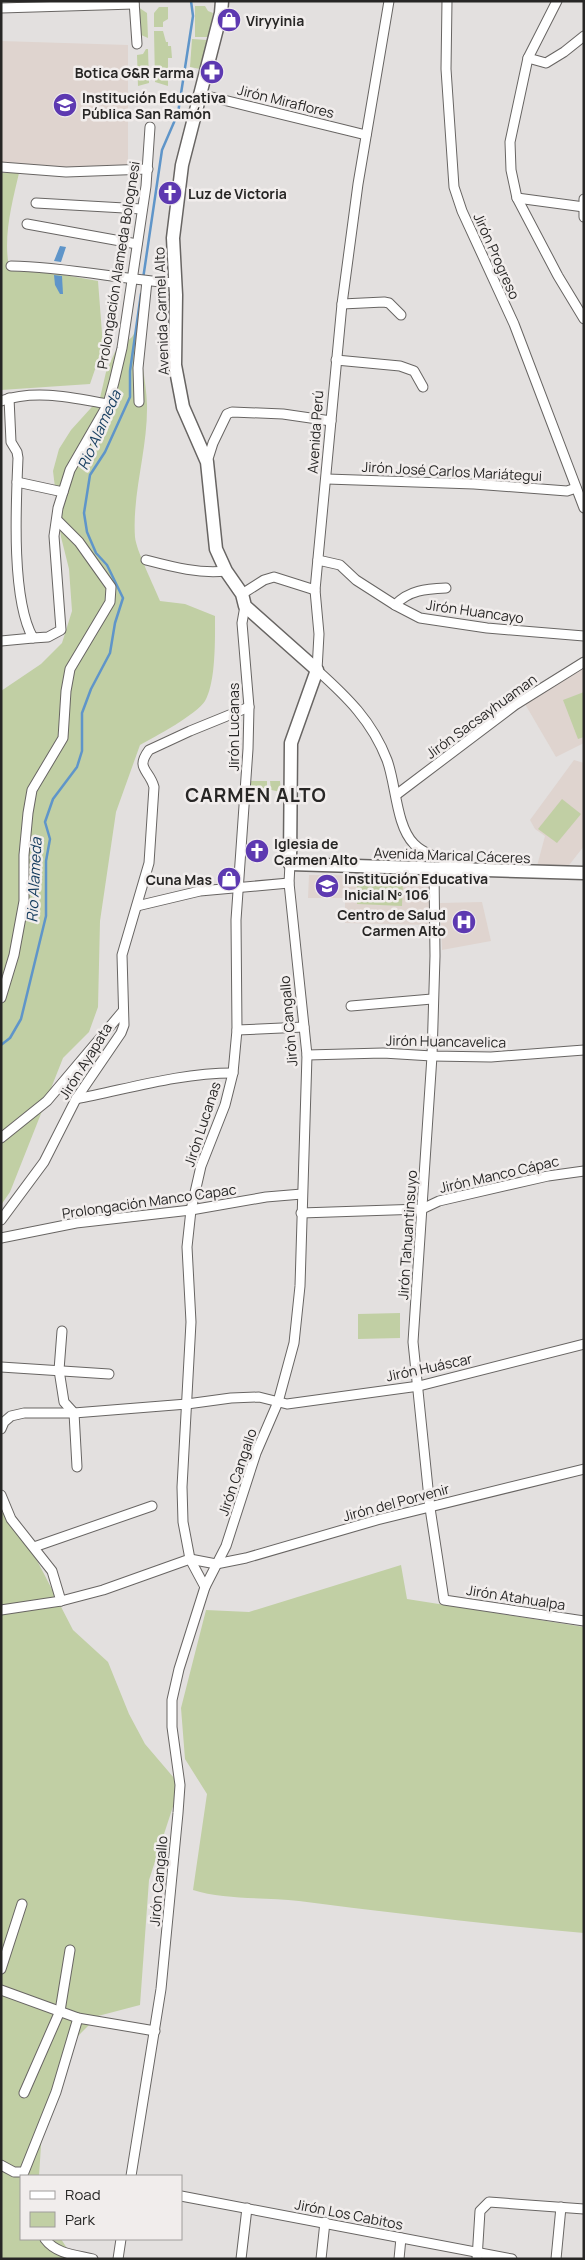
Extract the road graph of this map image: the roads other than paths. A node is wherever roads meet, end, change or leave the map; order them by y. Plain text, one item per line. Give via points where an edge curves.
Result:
1 (222, 1) edge
2 (389, 1) edge
3 (448, 1) edge
4 (557, 1) edge
5 (134, 3) edge
6 (1, 8) edge
7 (584, 36) edge
8 (137, 44) dead end
9 (528, 58) junction
10 (199, 94) junction
11 (150, 127) dead end
12 (366, 135) junction
13 (1, 167) edge
14 (148, 169) junction
15 (517, 198) junction
16 (584, 199) edge
17 (36, 203) dead end
18 (583, 207) edge
19 (142, 210) junction
20 (584, 217) edge
21 (27, 224) dead end
22 (136, 244) junction
23 (11, 266) dead end
24 (133, 280) junction
25 (146, 281) junction
26 (174, 283) junction
27 (342, 304) junction
28 (401, 314) dead end
29 (584, 319) edge
30 (336, 360) junction
31 (423, 386) dead end
32 (5, 399) edge
33 (139, 402) dead end
34 (108, 404) junction
35 (330, 421) junction
36 (207, 462) junction
37 (327, 479) junction
38 (17, 482) junction
39 (576, 488) junction
40 (63, 492) junction
41 (584, 508) edge
42 (57, 520) junction
43 (146, 560) dead end
44 (318, 560) junction
45 (226, 571) junction
46 (446, 588) dead end
47 (315, 590) junction
48 (244, 600) junction
49 (395, 605) junction
50 (584, 636) edge
51 (33, 638) junction
52 (1, 641) edge
53 (584, 662) edge
54 (317, 670) junction
55 (248, 707) junction
56 (396, 795) junction
57 (290, 864) junction
58 (434, 870) junction
59 (479, 871) junction
60 (584, 874) edge
61 (289, 883) junction
62 (238, 887) junction
63 (137, 906) junction
64 (1, 998) edge
65 (432, 999) junction
66 (351, 1006) dead end
67 (124, 1011) junction
68 (304, 1027) junction
69 (237, 1030) junction
70 (584, 1050) edge
71 (307, 1055) junction
72 (432, 1056) junction
73 (232, 1074) junction
74 (76, 1099) junction
75 (1, 1138) edge
76 (584, 1171) edge
77 (302, 1194) junction
78 (422, 1209) junction
79 (191, 1210) junction
80 (301, 1214) junction
81 (1, 1220) edge
82 (1, 1238) edge
83 (62, 1331) dead end
84 (584, 1344) edge
85 (1, 1367) edge
86 (60, 1370) junction
87 (109, 1374) dead end
88 (419, 1386) junction
89 (278, 1402) junction
90 (187, 1404) junction
91 (74, 1413) junction
92 (1, 1429) edge
93 (77, 1467) dead end
94 (584, 1470) edge
95 (1, 1496) edge
96 (152, 1506) dead end
97 (430, 1508) junction
98 (34, 1547) junction
99 (190, 1559) junction
100 (216, 1564) junction
101 (205, 1587) junction
102 (444, 1600) joint
103 (62, 1601) junction
104 (1, 1610) edge
105 (584, 1621) edge
106 (22, 1904) dead end
107 (70, 1950) dead end
108 (1, 1969) edge
109 (1, 1990) edge
110 (60, 2011) junction
111 (78, 2018) junction
112 (155, 2031) junction
113 (24, 2093) dead end
114 (1, 2166) edge
115 (24, 2174) edge
116 (131, 2175) edge
117 (182, 2196) edge
118 (561, 2206) junction
119 (247, 2208) junction
120 (584, 2209) edge
121 (325, 2222) junction
122 (401, 2238) junction
123 (46, 2240) edge
124 (121, 2240) edge
125 (477, 2255) edge
126 (93, 2259) edge
127 (118, 2259) edge
128 (241, 2259) edge
129 (321, 2259) edge
130 (399, 2259) edge
131 (512, 2259) edge
132 (556, 2259) edge

1 - 10 street, Avenida Carmel Alto
2 - 12 street, Avenida Perú
3 - 39 street, Jirón Progreso via 446,68 454,187 514,324
4 - 9 street
5 - 6 street
5 - 8 street
7 - 9 street via 546,63
9 - 15 street via 510,142 510,170
10 - 12 street, Jirón Miraflores
10 - 26 street, Avenida Carmel Alto via 178,188 173,238
11 - 14 street, Prolongación Alameda Bolognesi
12 - 27 street, Avenida Perú
13 - 14 street via 66,172
14 - 19 street, Prolongación Alameda Bolognesi
15 - 18 street
15 - 29 street
16 - 18 street
17 - 19 street
18 - 20 street
19 - 22 street, Prolongación Alameda Bolognesi
21 - 22 street
22 - 24 street, Prolongación Alameda Bolognesi
23 - 24 street via 45,267
24 - 25 street
24 - 34 street, Prolongación Alameda Bolognesi via 122,348
25 - 26 street
25 - 33 street via 138,368
26 - 36 street, Avenida Carmel Alto via 177,373 183,407
27 - 28 street via 384,302
27 - 30 street, Avenida Perú
30 - 31 street via 400,366 414,371
30 - 35 street, Avenida Perú
32 - 34 street via 46,395
32 - 38 street via 11,442 18,452
34 - 40 street, Prolongación Alameda Bolognesi via 70,470
35 - 36 street via 282,414 227,414
35 - 37 street, Avenida Perú
36 - 45 street, Avenida Carmel Alto via 216,549
37 - 39 street, Jirón José Carlos Mariátegui via 568,491
37 - 44 street, Avenida Perú
38 - 40 street
38 - 51 street via 16,560 28,630
39 - 41 street, Jirón Progreso
40 - 42 street, Prolongación Alameda Bolognesi
42 - 51 street, Prolongación Alameda Bolognesi via 54,536 61,630 48,637
42 - 64 street via 79,542 111,587 111,595 110,602 70,669 63,738 32,790 26,838 24,901 14,955
43 - 45 street via 210,573
44 - 47 street, Avenida Perú
44 - 49 street, Jirón Huancayo via 340,565 356,580
45 - 48 street, Avenida Carmel Alto
46 - 49 street via 415,591 403,596
47 - 48 street via 274,577 264,580
47 - 54 street, Avenida Perú via 319,634
48 - 54 street, Avenida Carmel Alto
48 - 55 street, Jirón Lucanas via 242,623
49 - 50 street, Jirón Huancayo via 420,618 488,628
51 - 52 street
53 - 56 street, Jirón Sacsayhuaman via 515,705
54 - 56 street via 353,702 378,739
54 - 57 street, Avenida Perú via 290,743
55 - 62 street, Jirón Lucanas
55 - 63 street, Jirón Ayapata via 190,730 150,750 145,756 143,770 151,777 154,787 149,863
56 - 59 street via 409,838 416,845 433,857
57 - 58 street, Avenida Marical Cáceres
57 - 61 street, Jirón Cangallo
58 - 59 street, Avenida Marical Cáceres
58 - 65 street, Jirón Tahuantinsuyo
59 - 60 street, Avenida Marical Cáceres
61 - 62 street
61 - 68 street, Jirón Cangallo
62 - 63 street via 200,891
62 - 69 street, Jirón Lucanas
63 - 67 street, Jirón Ayapata via 122,955
65 - 66 street
65 - 72 street, Jirón Tahuantinsuyo
67 - 74 street, Jirón Ayapata via 121,1033
67 - 75 street via 47,1101
68 - 69 street
68 - 71 street, Jirón Cangallo
69 - 73 street, Jirón Lucanas
70 - 72 street, Jirón Huancavelica via 491,1057
71 - 72 street, Jirón Huancavelica via 383,1053
71 - 77 street, Jirón Cangallo
72 - 78 street, Jirón Tahuantinsuyo
73 - 74 street via 211,1073 178,1078
73 - 79 street, Jirón Lucanas via 201,1166
74 - 81 street, Jirón Ayapata via 44,1162
76 - 78 street, Jirón Manco Cápac via 439,1201
77 - 79 street, Prolongación Manco Capac
77 - 80 street, Jirón Cangallo
78 - 80 street, Jirón Manco Cápac
78 - 88 street, Jirón Tahuantinsuyo via 413,1342
79 - 82 street, Prolongación Manco Capac via 76,1223
79 - 90 street, Jirón Lucanas via 187,1247 191,1322
80 - 89 street, Jirón Cangallo via 300,1286 294,1343
83 - 86 street
84 - 88 street, Jirón Huáscar
85 - 86 street
86 - 87 street
86 - 91 street via 64,1402
88 - 89 street, Jirón Huáscar via 287,1404
88 - 97 street, Jirón Tahuantinsuyo
89 - 90 street, Jirón Huáscar via 259,1397
89 - 100 street, Jirón Cangallo via 256,1453 226,1546
90 - 91 street, Jirón Huáscar
90 - 99 street, Jirón Lucanas via 182,1487 183,1522
91 - 92 street, Jirón Huáscar via 24,1413 12,1416
91 - 93 street
94 - 97 street, Jirón del Porvenir
95 - 98 street via 11,1519
96 - 98 street
97 - 100 street, Jirón del Porvenir
97 - 102 street, Jirón Tahuantinsuyo
98 - 103 street via 52,1571
99 - 100 street
99 - 101 street, Jirón Lucanas
99 - 103 street
100 - 101 street, Jirón Cangallo
101 - 112 street, Jirón Cangallo via 172,1700 172,1728 180,1785
102 - 105 street, Jirón Atahualpa
103 - 104 street
106 - 108 street
107 - 110 street
109 - 110 street
110 - 111 street
110 - 113 street
111 - 112 street
111 - 115 street via 56,2092
112 - 116 street, Jirón Cangallo
114 - 115 street
117 - 119 street, Jirón Los Cabitos
118 - 120 street
118 - 125 street via 486,2203 480,2211
118 - 132 street
119 - 121 street, Jirón Los Cabitos
119 - 128 street
121 - 122 street, Jirón Los Cabitos
121 - 129 street
122 - 125 street, Jirón Los Cabitos
122 - 130 street
123 - 126 street via 58,2251
124 - 127 street
125 - 131 street, Jirón Los Cabitos

